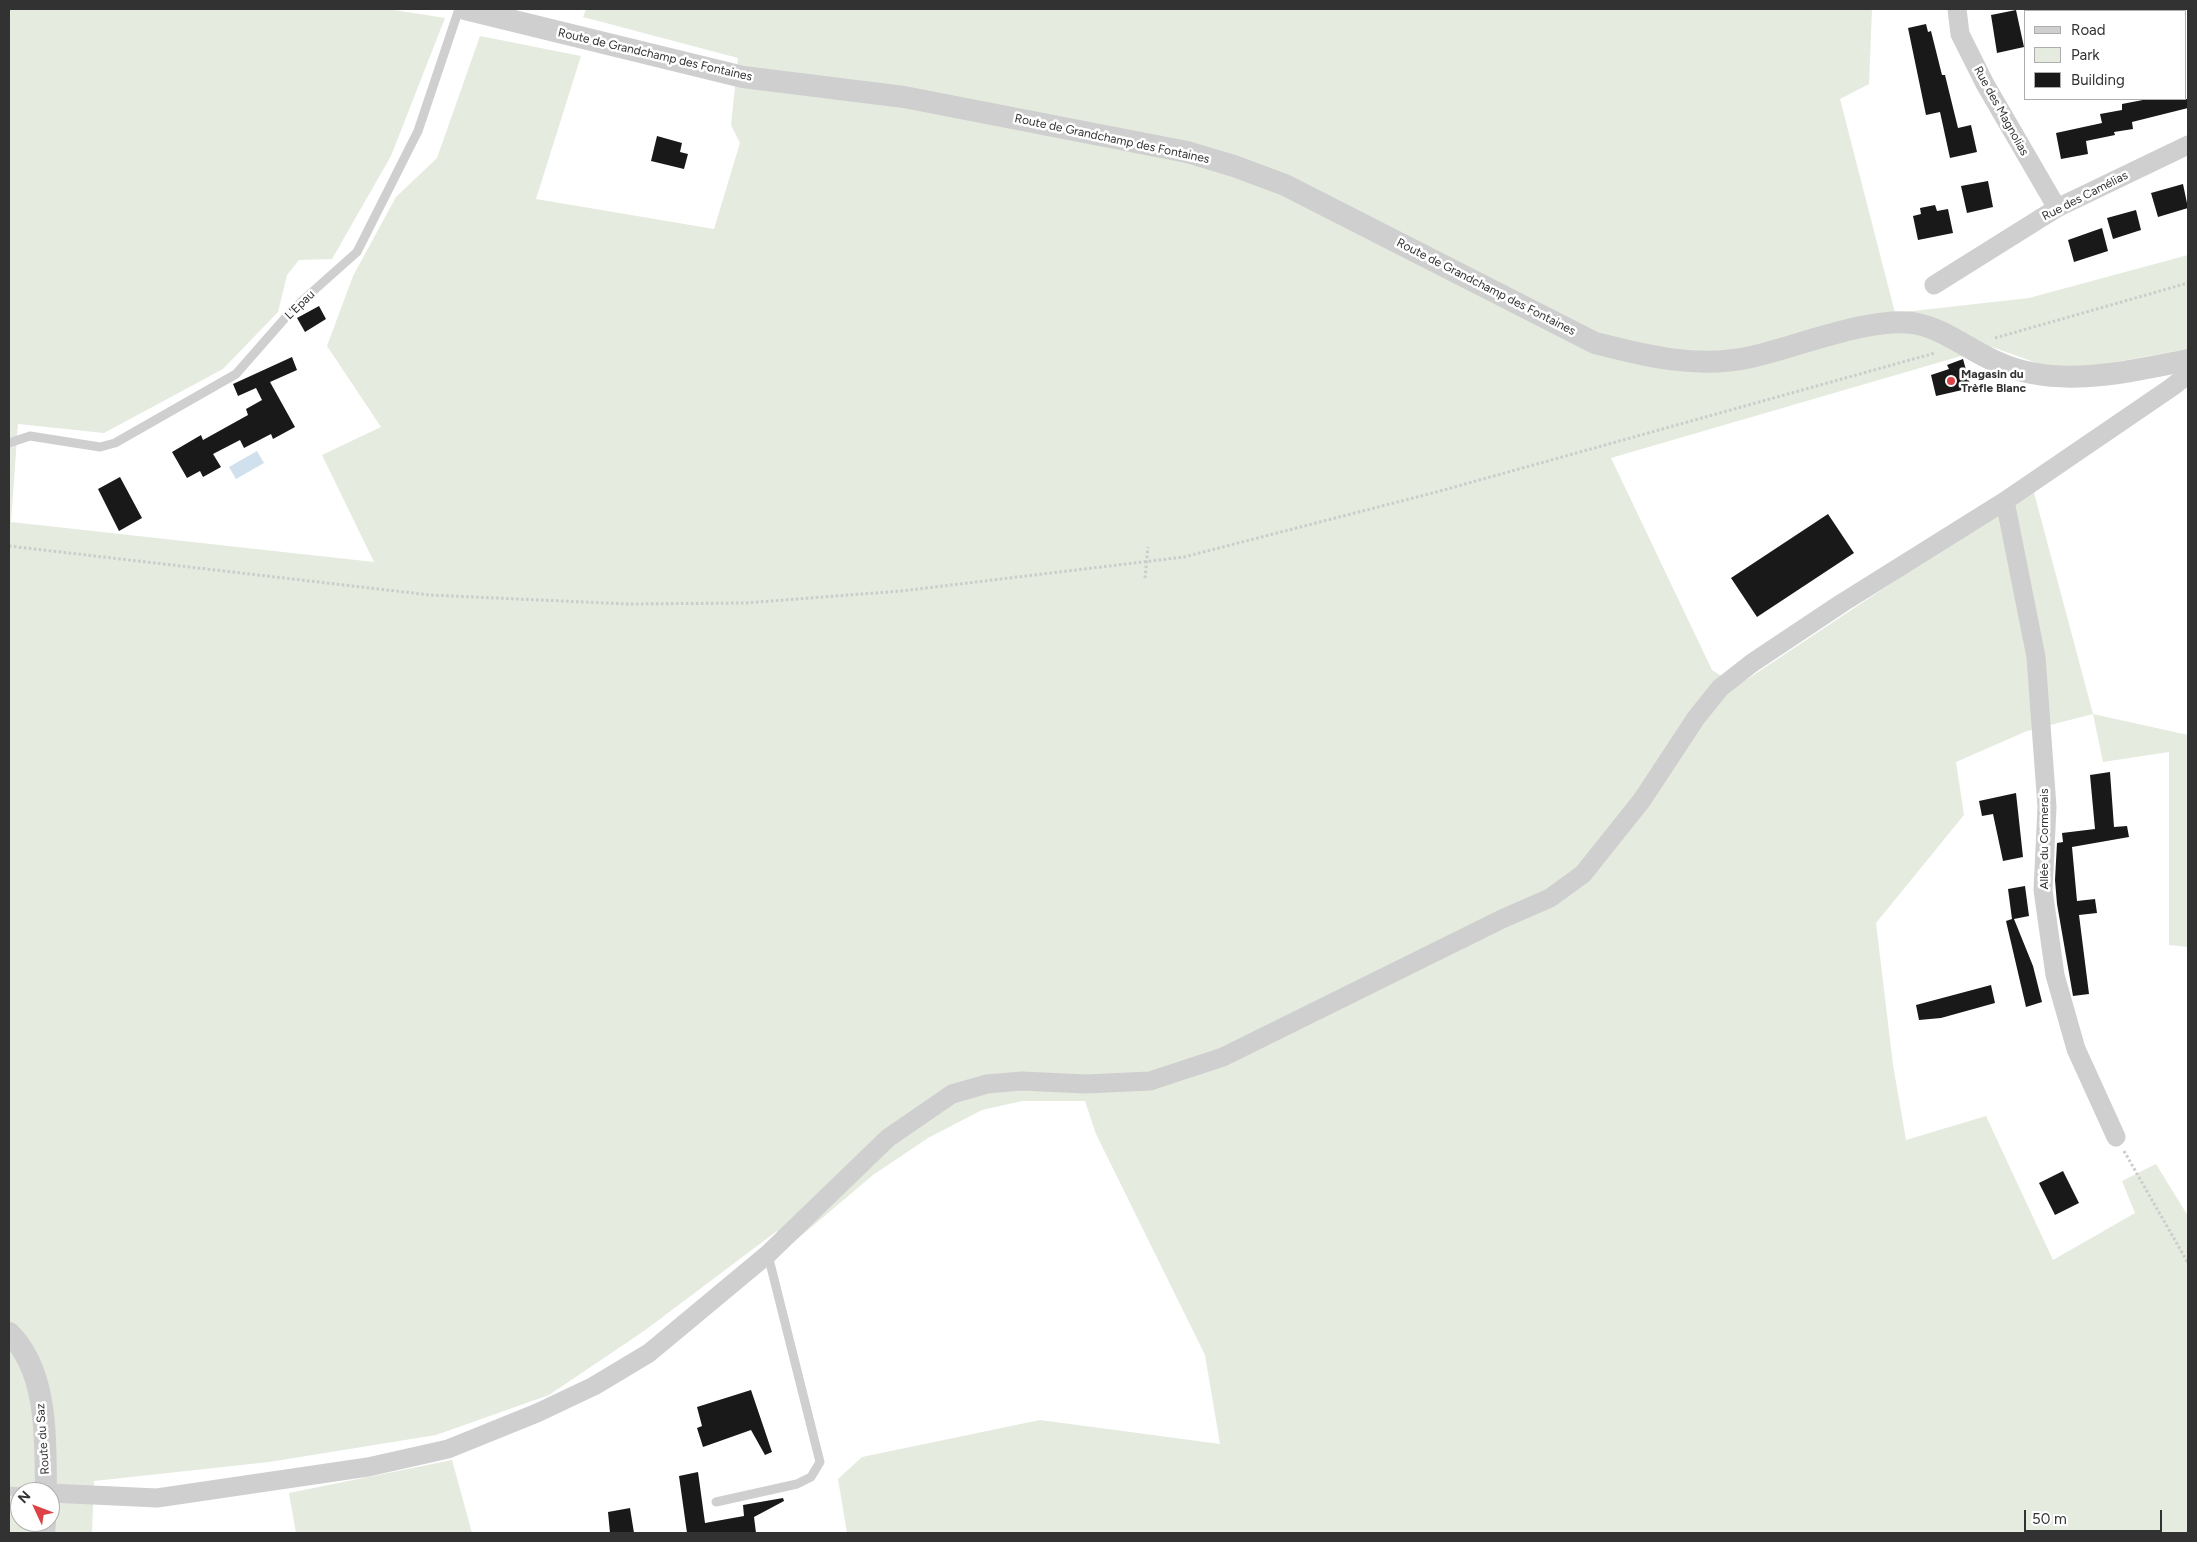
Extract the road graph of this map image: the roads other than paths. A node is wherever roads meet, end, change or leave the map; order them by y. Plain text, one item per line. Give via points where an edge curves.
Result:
1 (459, 9) edge
2 (465, 9) edge
3 (1957, 9) edge
4 (2188, 145) edge
5 (2057, 208) junction
6 (1934, 285) dead end
7 (2188, 361) edge
8 (2188, 371) edge
9 (9, 443) edge
10 (2005, 501) junction
11 (2116, 1137) road end
12 (768, 1254) junction
13 (9, 1333) edge
14 (46, 1482) edge
15 (60, 1494) edge
16 (716, 1502) dead end

1 - 9 lane, L'Epau via 418,131 357,252 293,309 236,374 115,443 100,448 30,436
2 - 7 street, Route de Grandchamp des Fontaines via 743,77 904,98 1188,152 1285,185 1595,343 1647,356 1698,363 1749,358 1864,327 1914,323 2011,368 2046,375 2091,376
3 - 5 street, Rue des Magnolias via 1960,34 1985,84
4 - 5 street, Rue des Camélias
5 - 6 street, Rue des Camélias
8 - 10 street via 2172,387
10 - 11 street, Allée du Cormerais via 2036,657 2046,807 2044,890 2055,975 2076,1048
10 - 12 street via 1842,603 1720,688 1696,718 1642,800 1583,874 1550,898 1214,1060 1150,1081 1086,1084 1022,1081 987,1084 952,1094 888,1138
12 - 15 street via 641,1358 594,1386 448,1449 368,1467 157,1498
12 - 16 lane via 820,1462 811,1477 798,1484
13 - 14 street, Route du Saz via 35,1375 43,1412

